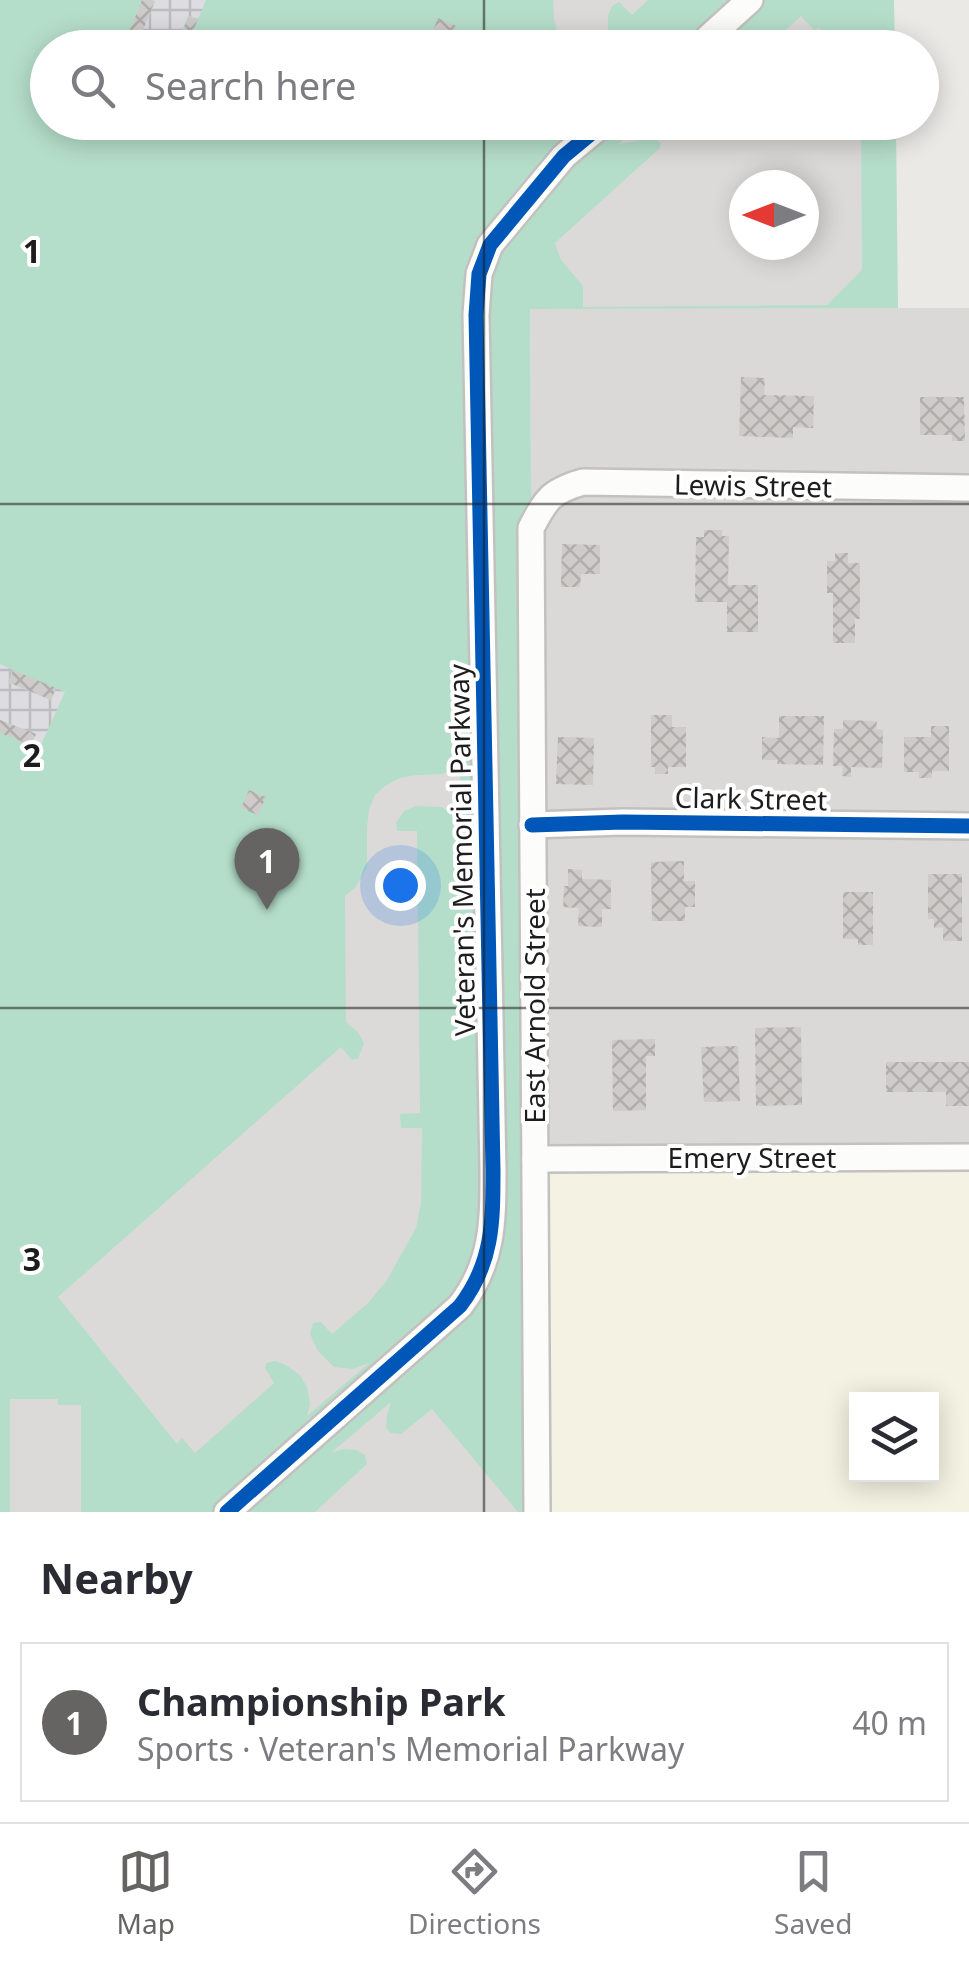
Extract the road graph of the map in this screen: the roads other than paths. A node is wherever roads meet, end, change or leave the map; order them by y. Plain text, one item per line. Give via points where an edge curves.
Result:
1 (750, 0) edge
2 (717, 30) edge
3 (583, 140) edge
4 (969, 488) edge
5 (543, 504) joint
6 (532, 826) junction
7 (969, 826) edge
8 (969, 1156) edge
9 (535, 1159) junction
10 (227, 1512) edge
11 (537, 1512) edge

1 - 2 street
3 - 10 street, Veteran's Memorial Parkway via 490,246 479,274 493,1170 485,1264 460,1306
4 - 5 street, Lewis Street via 583,482 561,488
5 - 6 street, East Arnold Street via 531,528
6 - 7 street, Clark Street
6 - 9 street, East Arnold Street
8 - 9 street, Emery Street
9 - 11 street, East Arnold Street

